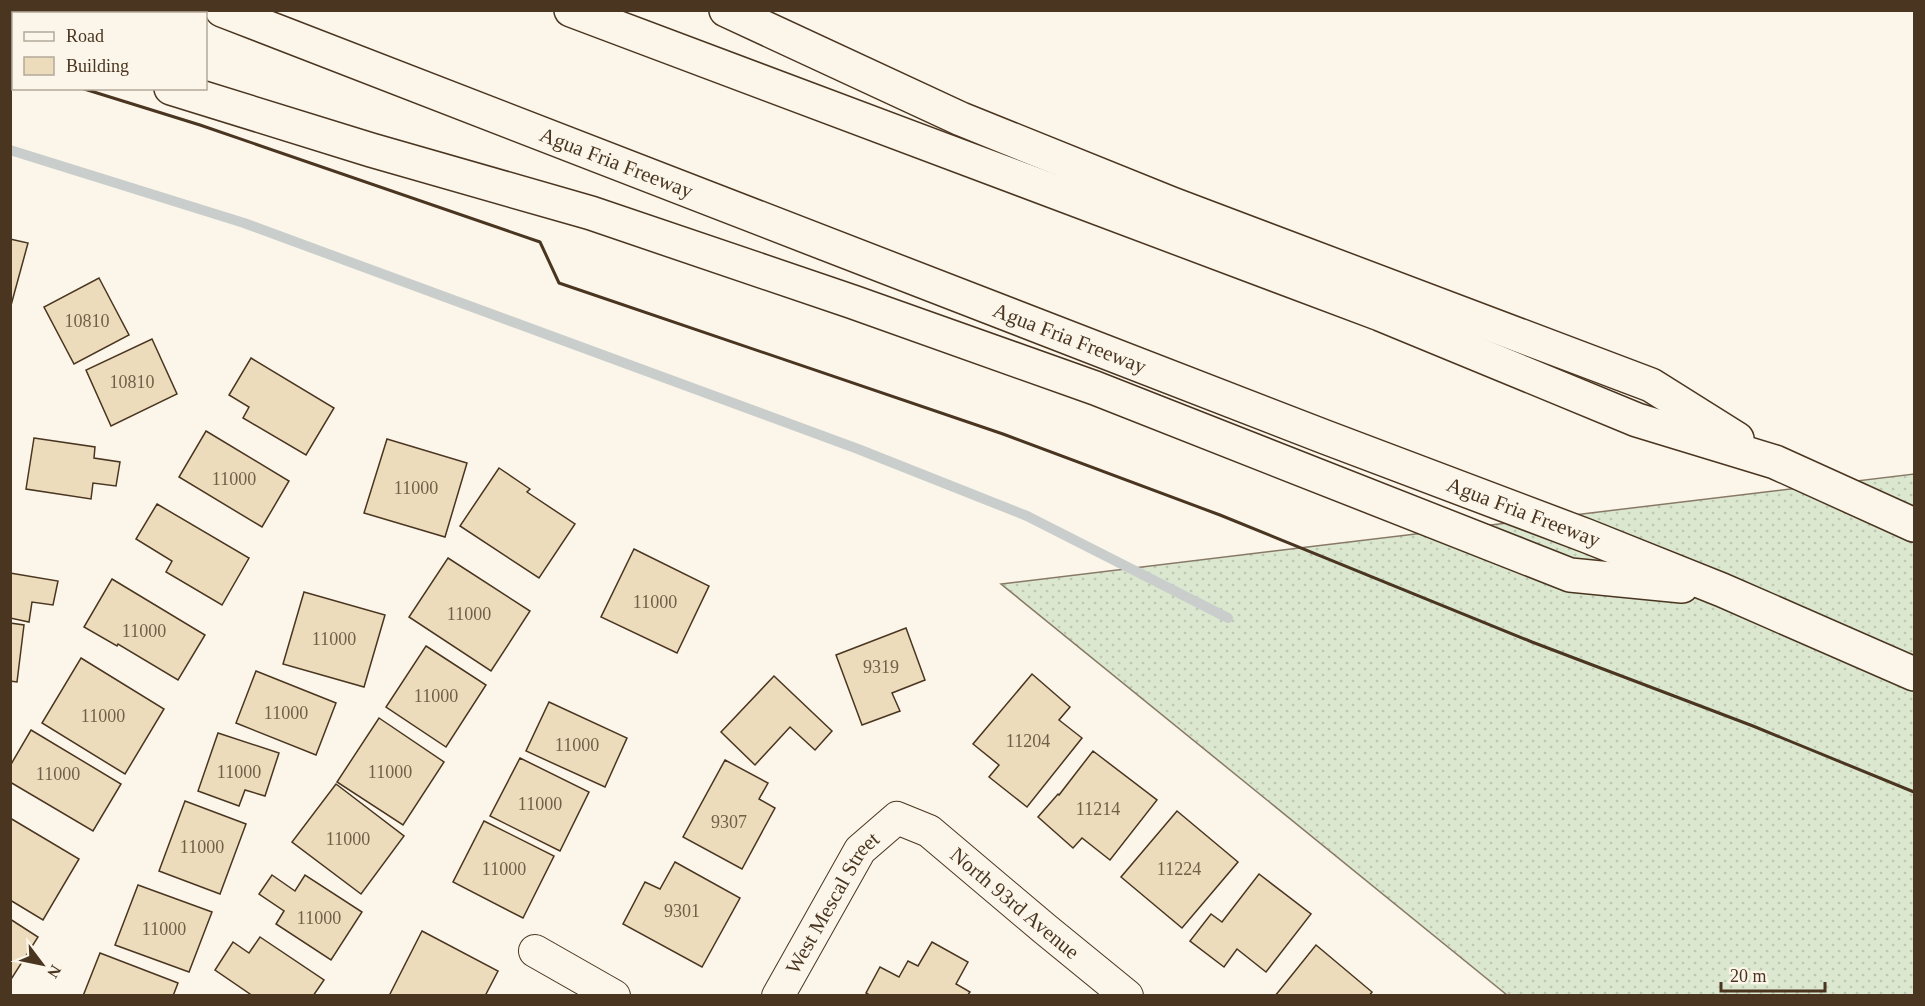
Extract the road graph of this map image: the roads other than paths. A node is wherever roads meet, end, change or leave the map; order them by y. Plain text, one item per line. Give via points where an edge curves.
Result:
1 (222, 10) edge
2 (572, 10) edge
3 (726, 10) edge
4 (177, 90) edge
5 (1774, 462) junction
6 (1914, 525) edge
7 (1722, 590) junction
8 (1914, 674) edge
9 (897, 818) joint
10 (535, 951) dead end
11 (614, 996) edge
12 (778, 996) edge
13 (1127, 996) edge

1 - 7 highway, Agua Fria Freeway
2 - 5 highway via 1380,314 1637,420
3 - 5 highway via 961,119 1651,385
4 - 7 highway via 591,213 853,302 1095,388 1570,575
5 - 6 highway
7 - 8 highway, Agua Fria Freeway
9 - 12 street, West Mescal Street via 860,850
9 - 13 street, North 93rd Avenue via 929,831
10 - 11 street

